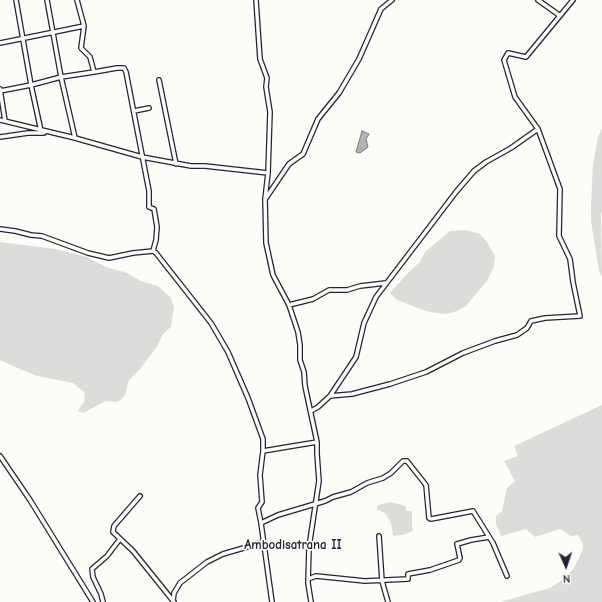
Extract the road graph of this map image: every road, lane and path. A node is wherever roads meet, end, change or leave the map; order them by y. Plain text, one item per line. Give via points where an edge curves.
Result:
1 (16, 0) edge
2 (47, 0) edge
3 (77, 0) edge
4 (256, 0) edge
5 (392, 0) edge
6 (538, 0) edge
7 (573, 0) edge
8 (559, 15) junction
9 (84, 26) junction
10 (53, 32) junction
11 (23, 38) junction
12 (0, 43) edge
13 (94, 72) junction
14 (61, 77) junction
15 (159, 80) dead end
16 (31, 85) junction
17 (0, 90) edge
18 (148, 108) dead end
19 (134, 111) junction
20 (0, 120) edge
21 (5, 121) junction
22 (538, 129) junction
23 (41, 131) junction
24 (51, 133) junction
25 (0, 137) edge
26 (75, 138) junction
27 (142, 157) junction
28 (176, 164) junction
29 (268, 173) junction
30 (265, 199) junction
31 (0, 229) edge
32 (153, 251) junction
33 (386, 283) junction
34 (289, 305) junction
35 (330, 396) junction
36 (311, 411) junction
37 (318, 442) junction
38 (263, 451) junction
39 (0, 456) edge
40 (140, 496) dead end
41 (315, 504) junction
42 (261, 523) junction
43 (379, 536) dead end
44 (489, 537) junction
45 (120, 539) junction
46 (264, 542) junction
47 (507, 576) dead end
48 (308, 579) junction
49 (382, 581) junction
50 (93, 602) edge
51 (103, 602) edge
52 (174, 602) edge
53 (272, 602) edge
54 (310, 602) edge
55 (388, 602) edge

1 - 11 street
2 - 10 street
3 - 9 street
4 - 29 street via 260,59 267,78 270,112
5 - 30 street via 381,9 359,59 340,93 318,119 303,154 289,164
6 - 8 street
7 - 8 street
8 - 22 street via 526,57 508,54 504,60 515,97
9 - 10 street
9 - 13 street via 81,48 90,57
10 - 11 street
10 - 14 street
11 - 12 street
11 - 16 street
13 - 14 street
13 - 19 street via 124,68
14 - 16 street
14 - 26 street
15 - 28 street
16 - 17 street
16 - 23 street
17 - 21 street
18 - 19 street
19 - 27 street
20 - 21 street
21 - 23 street
22 - 33 street via 474,171
22 - 35 street via 560,189 559,236 570,259 580,316 531,321 527,328 517,335 463,353 426,372 352,394
23 - 24 street
24 - 25 street
24 - 26 street
26 - 27 street
27 - 28 street
27 - 32 street via 149,191 149,207 154,209 157,227
28 - 29 street
29 - 30 street
30 - 34 street via 266,243 273,275
31 - 32 street via 42,236 109,258
32 - 38 street via 211,323 228,352 263,439
33 - 34 street via 347,290 329,290 313,300
33 - 35 street via 376,297 364,323 356,357
34 - 36 street via 298,332 300,360
35 - 36 street
36 - 37 street
37 - 38 street
37 - 41 street via 319,481
38 - 42 street via 260,475 262,502 258,508
39 - 50 street
40 - 45 street via 114,526 113,532
41 - 42 street
41 - 44 street via 383,478 407,461 426,485 430,519 473,512
41 - 48 street
42 - 46 street
43 - 49 street
44 - 47 street
44 - 49 street via 457,544 459,560 408,574 408,579
45 - 51 street via 107,556 92,569
45 - 52 street via 133,550
46 - 52 street via 223,554 207,562 180,582 174,593
46 - 53 street
48 - 49 street via 316,576
48 - 54 street
49 - 55 street

